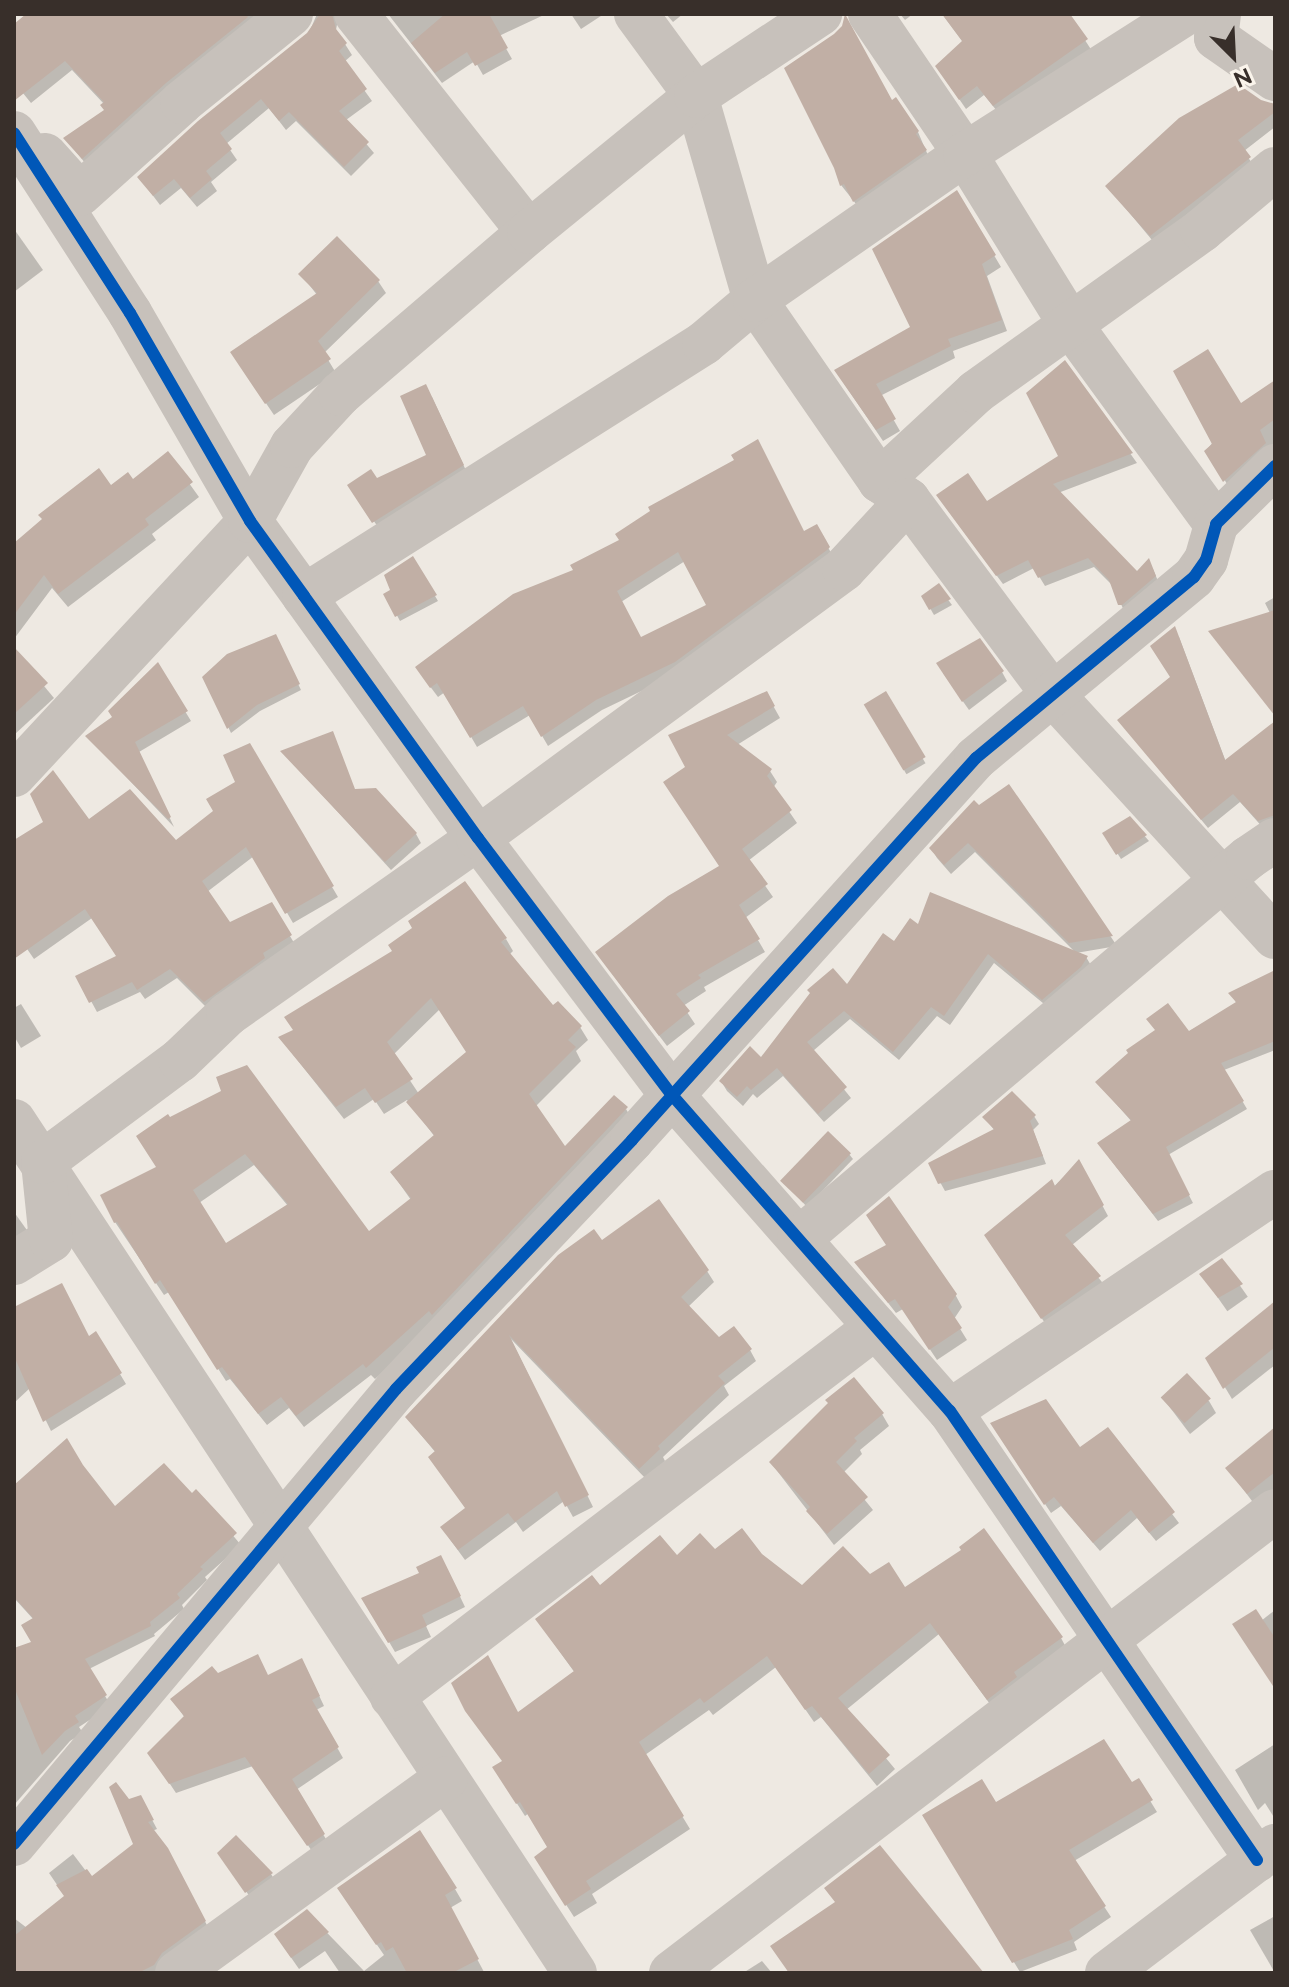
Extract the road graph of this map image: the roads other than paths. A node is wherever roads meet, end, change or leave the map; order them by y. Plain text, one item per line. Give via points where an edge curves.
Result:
1 (291, 14) edge
2 (356, 14) edge
3 (636, 14) edge
4 (820, 14) edge
5 (870, 14) edge
6 (1202, 20) edge
7 (1275, 79) edge
8 (696, 96) junction
9 (14, 123) edge
10 (14, 133) edge
11 (965, 154) junction
12 (1275, 169) edge
13 (529, 232) junction
14 (755, 300) junction
15 (1070, 324) junction
16 (1275, 466) edge
17 (894, 491) junction
18 (250, 521) junction
19 (1216, 524) junction
20 (304, 596) junction
21 (1054, 696) junction
22 (14, 775) edge
23 (478, 838) junction
24 (1275, 840) edge
25 (1224, 879) junction
26 (1275, 937) edge
27 (672, 1095) junction
28 (14, 1121) edge
29 (43, 1162) junction
30 (1275, 1192) edge
31 (799, 1239) junction
32 (14, 1263) edge
33 (876, 1327) junction
34 (950, 1411) junction
35 (1275, 1511) edge
36 (279, 1526) junction
37 (1106, 1641) junction
38 (392, 1697) junction
39 (446, 1778) junction
40 (14, 1844) edge
41 (1266, 1853) edge
42 (177, 1973) edge
43 (575, 1973) edge
44 (671, 1973) edge
45 (1107, 1973) edge

1 - 9 street via 80,194
2 - 13 street
3 - 8 street
4 - 8 street
5 - 11 street
6 - 7 street
6 - 11 street
8 - 13 street
8 - 14 street
10 - 18 street via 130,313
11 - 14 street
11 - 15 street
12 - 15 street via 1202,230
13 - 18 street via 340,394 292,446
14 - 17 street
14 - 20 street via 704,343
15 - 17 street via 976,392
15 - 19 street
16 - 19 street
17 - 21 street
17 - 23 street via 844,569
18 - 20 street
18 - 22 street
19 - 21 street via 1206,560 1194,577
20 - 23 street
21 - 25 street
21 - 27 street via 976,758
23 - 27 street
23 - 29 street via 228,1014 180,1060
24 - 25 street
25 - 26 street
25 - 31 street
27 - 31 street
27 - 36 street via 396,1389
28 - 29 street
29 - 32 street via 51,1240
29 - 36 street
30 - 34 street
31 - 33 street
33 - 34 street
33 - 38 street
34 - 37 street
35 - 37 street
36 - 38 street
36 - 40 street
37 - 41 street
37 - 44 street
38 - 39 street
39 - 42 street
39 - 43 street
41 - 45 street

